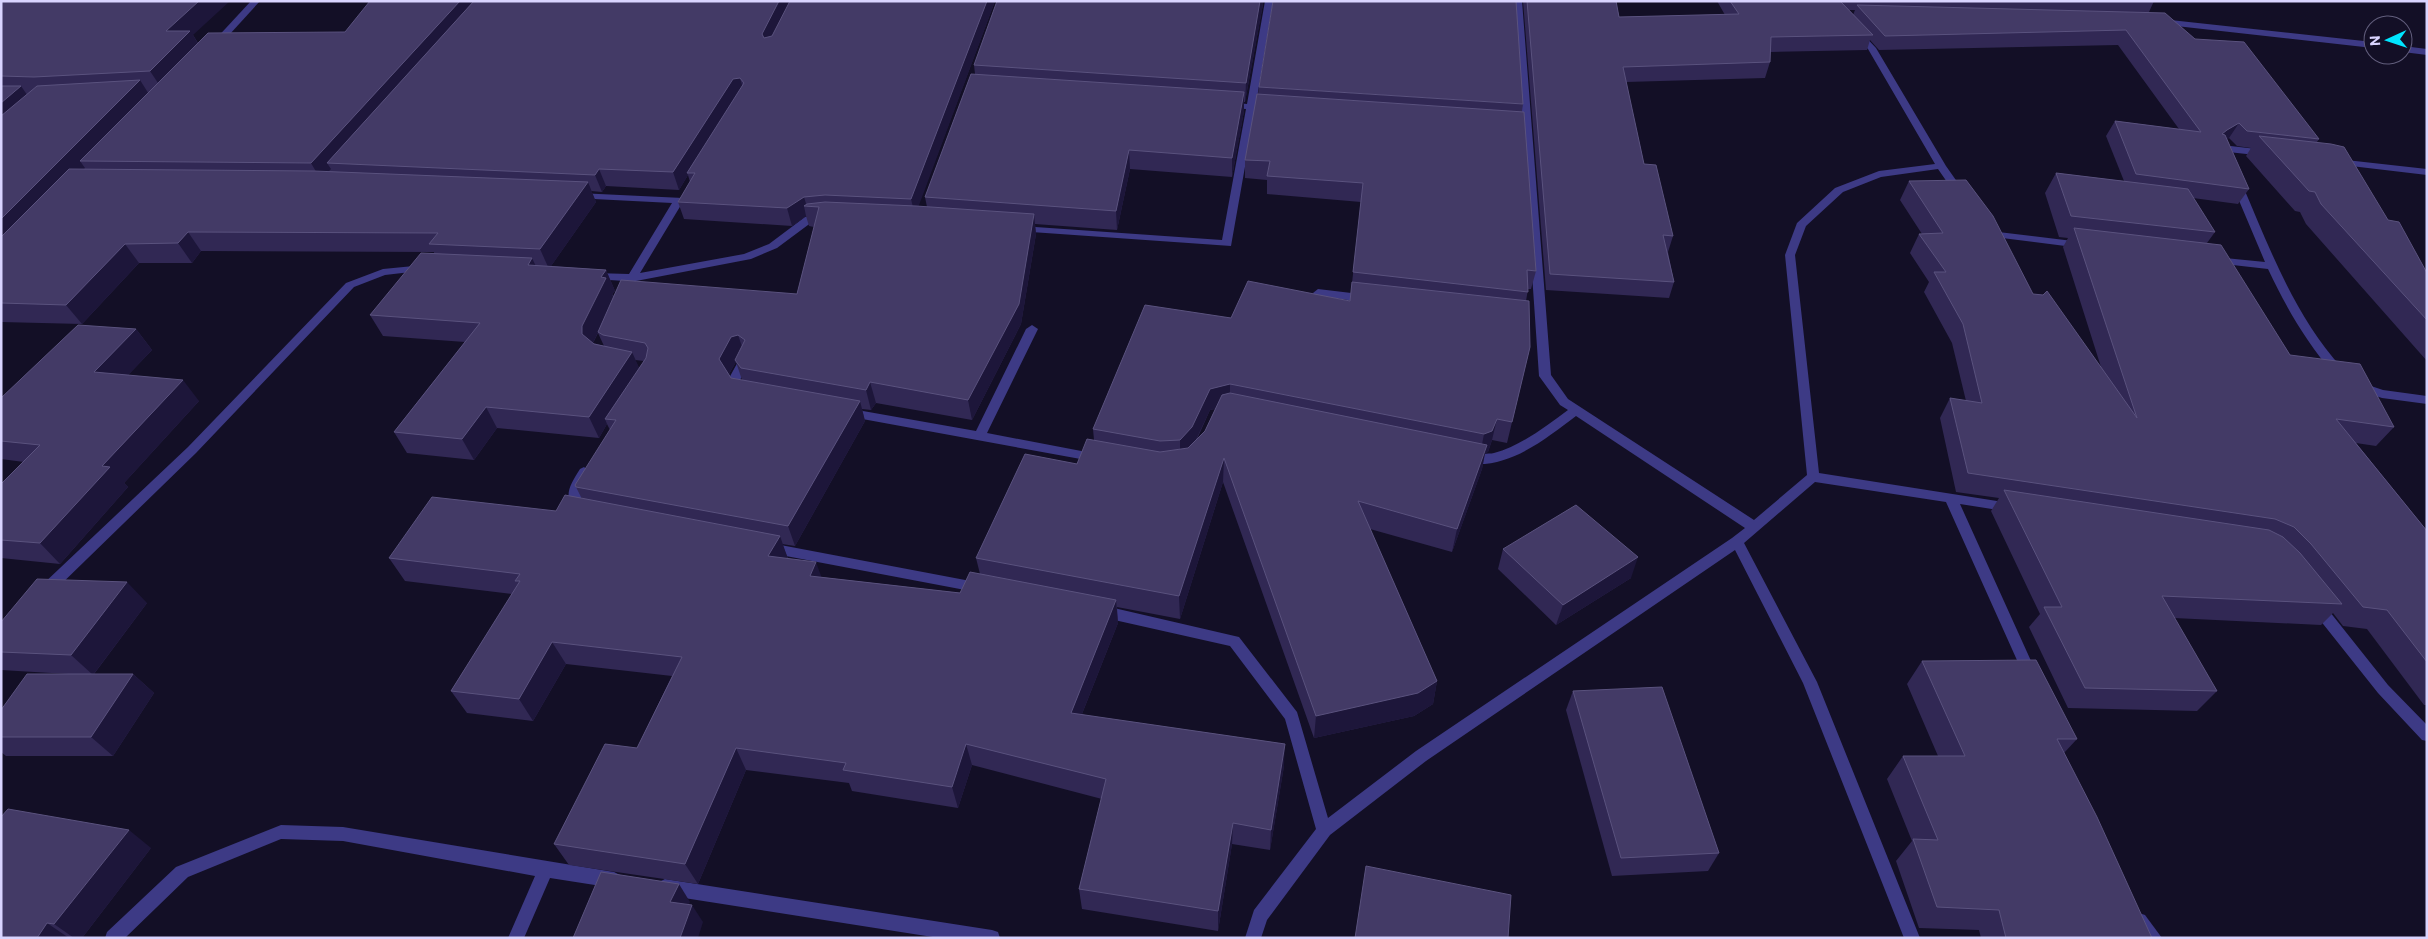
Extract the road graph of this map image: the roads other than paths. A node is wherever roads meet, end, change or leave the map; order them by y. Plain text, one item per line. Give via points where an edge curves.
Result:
1 (256, 1) edge
2 (1269, 1) edge
3 (1518, 1) edge
4 (1846, 21) edge
5 (2152, 22) edge
6 (2363, 44) edge
7 (2413, 50) edge
8 (208, 52) edge
9 (2427, 52) edge
10 (1212, 104) edge
11 (1251, 106) junction
12 (1288, 109) edge
13 (1498, 123) edge
14 (1527, 125) junction
15 (2280, 155) edge
16 (2329, 161) edge
17 (1941, 166) junction
18 (2427, 172) edge
19 (561, 195) edge
20 (1968, 204) edge
21 (839, 217) edge
22 (1010, 228) edge
23 (1990, 235) edge
24 (2097, 246) edge
25 (2204, 259) edge
26 (2272, 266) junction
27 (435, 269) edge
28 (583, 276) edge
29 (632, 278) junction
30 (1318, 293) edge
31 (1376, 300) edge
32 (617, 311) edge
33 (1032, 329) dead end
34 (744, 361) edge
35 (752, 395) edge
36 (2427, 400) edge
37 (1576, 410) junction
38 (837, 411) edge
39 (979, 437) junction
40 (1452, 456) edge
41 (593, 458) edge
42 (1113, 461) edge
43 (1813, 477) junction
44 (1951, 498) junction
45 (2023, 509) edge
46 (592, 514) edge
47 (1754, 527) junction
48 (1737, 542) junction
49 (758, 546) edge
50 (992, 590) edge
51 (2311, 598) edge
52 (36, 600) edge
53 (1090, 609) edge
54 (2034, 684) edge
55 (2427, 735) edge
56 (1324, 830) junction
57 (546, 870) junction
58 (634, 883) edge
59 (654, 886) edge
60 (2129, 908) edge
61 (113, 938) edge
62 (516, 938) edge
63 (992, 938) edge
64 (1253, 938) edge
65 (1912, 938) edge
66 (2154, 938) edge

1 - 8 street
2 - 11 street
3 - 14 street
4 - 17 street via 1872,48
5 - 6 street
7 - 9 street
10 - 11 street
11 - 12 street
11 - 22 street via 1227,244
13 - 14 street
14 - 37 street via 1536,318 1545,376 1564,402
15 - 26 street via 2222,148
16 - 18 street
17 - 20 street
17 - 43 street via 1879,174 1839,190 1801,225 1790,254
19 - 29 street via 682,196
21 - 29 street via 809,219 773,246 747,257
23 - 24 street
25 - 26 street
26 - 36 street via 2321,355 2341,374 2360,387 2382,394
27 - 52 street via 383,272 350,285 192,450
28 - 29 street
29 - 32 street
30 - 31 street
33 - 39 street
34 - 35 street via 734,380 743,393
37 - 40 street via 1529,443 1482,462
37 - 47 street
38 - 39 street
39 - 42 street
41 - 46 street via 573,490 580,513
43 - 44 street
43 - 47 street
44 - 45 street
44 - 54 street
47 - 48 street
48 - 56 street via 1421,756
48 - 65 street via 1810,682
49 - 50 street
51 - 55 street via 2383,689
53 - 56 street via 1234,640 1292,716
56 - 64 street via 1260,916
57 - 58 street
57 - 61 street via 343,834 281,832 182,872
57 - 62 street
59 - 63 street
60 - 66 street

